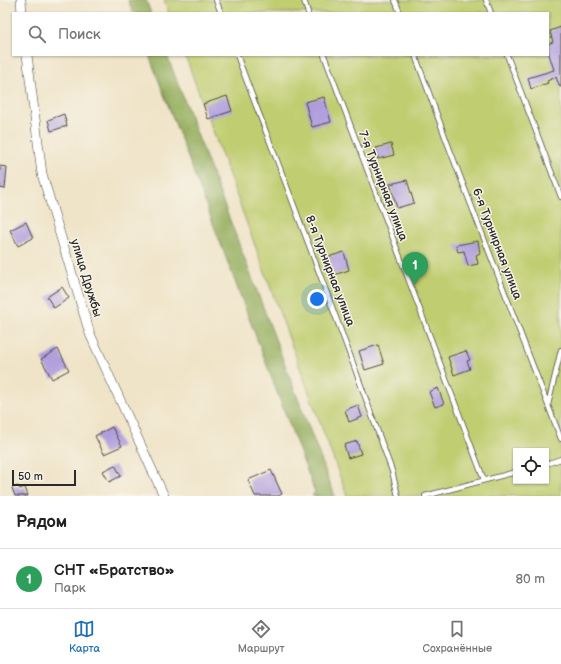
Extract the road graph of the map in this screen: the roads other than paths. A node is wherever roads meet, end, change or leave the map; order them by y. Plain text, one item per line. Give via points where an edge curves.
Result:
1 (21, 0) edge
2 (216, 0) edge
3 (304, 0) edge
4 (395, 0) edge
5 (486, 0) edge
6 (22, 12) edge
7 (221, 12) edge
8 (308, 12) edge
9 (400, 12) edge
10 (491, 12) edge
11 (27, 56) edge
12 (237, 56) edge
13 (324, 56) edge
14 (415, 56) edge
15 (507, 56) edge
16 (561, 197) edge
17 (561, 350) edge
18 (548, 405) junction
19 (561, 439) edge
20 (561, 460) edge
21 (549, 463) edge
22 (513, 473) edge
23 (484, 480) junction
24 (164, 496) edge
25 (398, 496) edge
26 (425, 496) edge

1 - 6 street
2 - 7 lane
3 - 8 lane
4 - 9 lane
5 - 10 lane
11 - 24 street, улица Дружбы via 42,174 88,327
12 - 25 lane, 8-я Турнирная улица via 337,319 392,471
13 - 23 lane, 7-я Турнирная улица
14 - 18 lane, 6-я Турнирная улица
15 - 16 lane
17 - 18 lane
18 - 19 lane, 6-я Турнирная улица
20 - 21 lane
22 - 23 lane
23 - 26 lane

